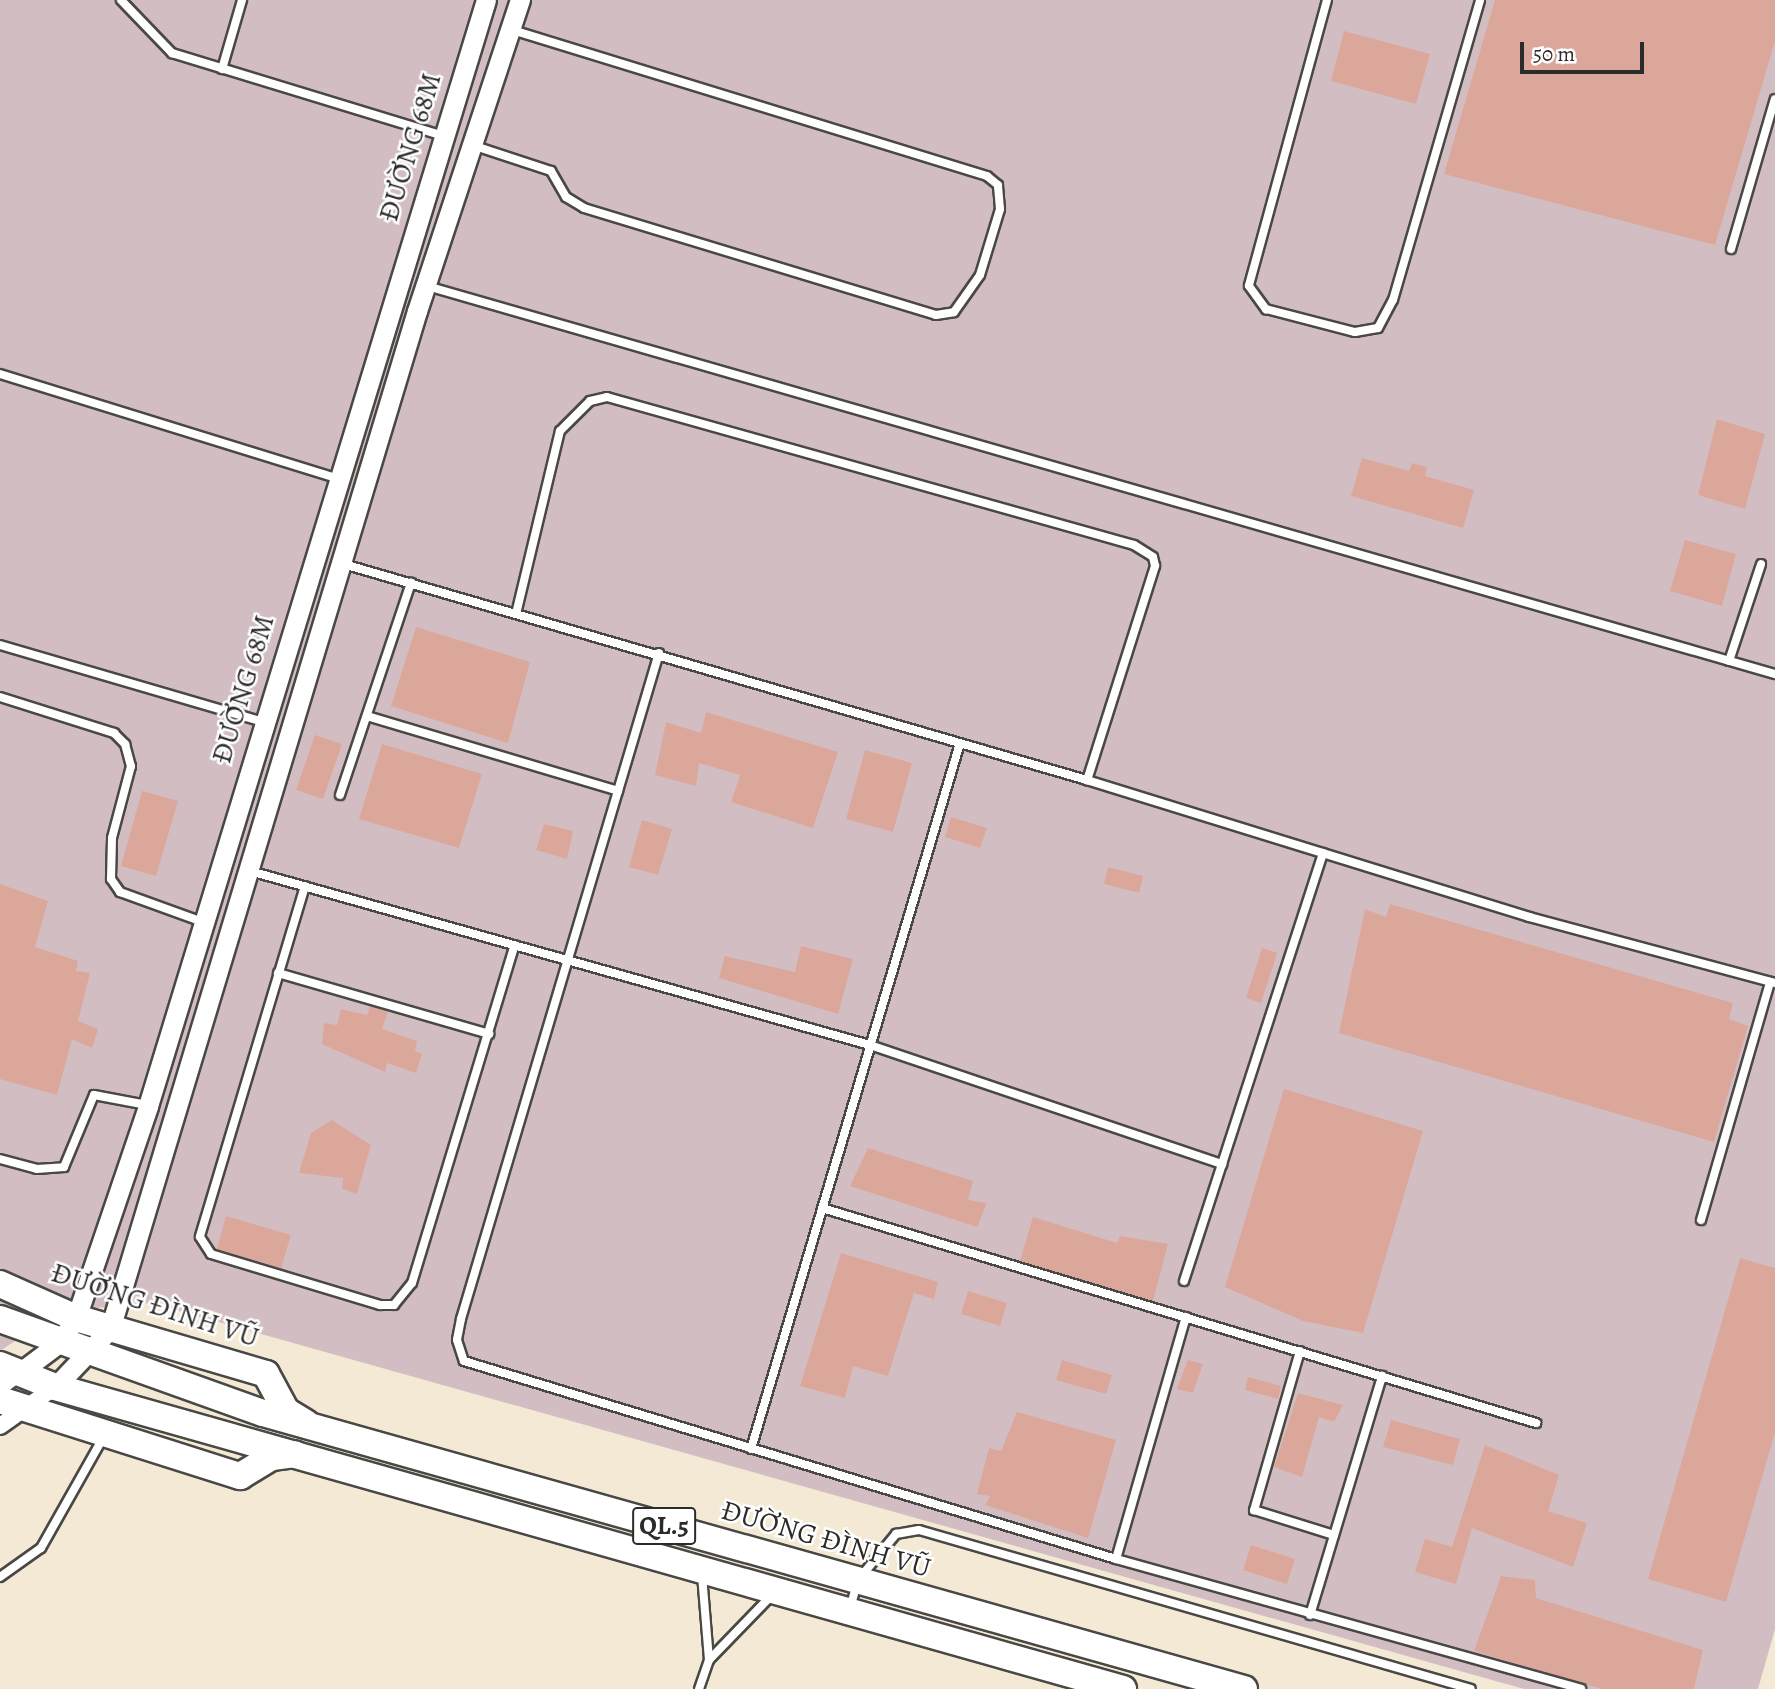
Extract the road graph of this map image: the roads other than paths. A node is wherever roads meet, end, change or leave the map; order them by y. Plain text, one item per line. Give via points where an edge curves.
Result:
1 (121, 0) edge
2 (242, 0) edge
3 (486, 0) edge
4 (520, 0) edge
5 (1327, 0) edge
6 (1480, 0) edge
7 (511, 30) junction
8 (222, 69) junction
9 (1775, 99) edge
10 (443, 136) junction
11 (475, 146) junction
12 (1731, 248) dead end
13 (428, 286) junction
14 (0, 374) edge
15 (336, 478) junction
16 (340, 563) junction
17 (1761, 564) dead end
18 (411, 583) junction
19 (516, 614) junction
20 (0, 645) edge
21 (659, 653) junction
22 (1729, 661) junction
23 (1775, 674) edge
24 (0, 696) edge
25 (367, 716) junction
26 (262, 722) junction
27 (960, 743) junction
28 (1087, 780) junction
29 (618, 791) junction
30 (340, 795) dead end
31 (1323, 853) junction
32 (248, 870) junction
33 (305, 886) junction
34 (203, 922) junction
35 (515, 944) junction
36 (568, 960) junction
37 (278, 974) junction
38 (1772, 983) edge
39 (489, 1034) junction
40 (870, 1045) junction
41 (148, 1106) junction
42 (0, 1159) edge
43 (1222, 1164) junction
44 (822, 1208) junction
45 (1701, 1220) dead end
46 (1184, 1281) dead end
47 (0, 1284) edge
48 (1186, 1317) junction
49 (76, 1318) junction
50 (0, 1319) edge
51 (110, 1329) junction
52 (59, 1343) junction
53 (1300, 1351) junction
54 (88, 1354) junction
55 (6, 1375) edge
56 (1382, 1376) junction
57 (55, 1387) junction
58 (12, 1405) edge
59 (1536, 1423) dead end
60 (0, 1426) edge
61 (310, 1426) junction
62 (105, 1434) junction
63 (751, 1449) junction
64 (297, 1454) junction
65 (1334, 1535) junction
66 (1116, 1559) junction
67 (701, 1568) junction
68 (0, 1577) edge
69 (858, 1580) junction
70 (778, 1591) junction
71 (849, 1611) junction
72 (1310, 1615) junction
73 (709, 1660) junction
74 (699, 1689) edge
75 (1123, 1689) edge
76 (1244, 1689) edge
77 (1471, 1689) edge
78 (1581, 1689) edge

1 - 8 lane via 164,50
2 - 8 lane
3 - 10 street, ĐƯỜNG 68M
4 - 7 street
5 - 6 lane via 1249,286 1266,309 1355,332 1378,328 1389,309
7 - 11 street
7 - 11 lane via 987,176 998,185 1000,209 980,275 954,312 936,315 584,208 566,198 551,172
8 - 10 lane
9 - 12 lane
10 - 15 street, ĐƯỜNG 68M
11 - 13 street
13 - 16 street
13 - 22 lane
14 - 15 lane
15 - 26 street, ĐƯỜNG 68M
16 - 18 lane
16 - 32 street
17 - 22 lane
18 - 19 lane
18 - 25 lane
19 - 21 lane
19 - 28 lane via 560,430 590,401 607,397 1134,545 1153,556 1155,566
20 - 26 lane
21 - 27 lane
21 - 29 lane
22 - 23 lane
24 - 34 lane via 114,733 125,744 131,766 112,838 111,878 120,892
25 - 29 lane
25 - 30 lane
26 - 34 street, ĐƯỜNG 68M
27 - 28 lane
27 - 40 lane
28 - 31 lane
29 - 36 lane
31 - 38 lane
31 - 43 lane
32 - 33 lane
32 - 51 street
33 - 35 lane
33 - 37 lane
34 - 41 street, ĐƯỜNG 68M
35 - 36 lane
35 - 39 lane
36 - 40 lane
36 - 63 lane via 461,1319 457,1352 479,1368
37 - 39 lane
37 - 39 lane via 202,1227 202,1245 211,1254 380,1305 394,1306 412,1283
38 - 45 lane
40 - 43 lane
40 - 44 lane
41 - 42 lane via 94,1095 64,1167 37,1169
41 - 49 street, ĐƯỜNG 68M
43 - 46 lane
44 - 48 lane
44 - 63 lane
47 - 49 highway, ĐƯỜNG ĐÌNH VŨ
48 - 53 lane
48 - 66 lane
49 - 51 highway, ĐƯỜNG ĐÌNH VŨ
49 - 52 street, ĐƯỜNG 68M
50 - 52 highway, ĐƯỜNG ĐÌNH VŨ / QL.5
51 - 54 street
51 - 61 highway, ĐƯỜNG ĐÌNH VŨ via 265,1374 286,1411
52 - 54 highway, ĐƯỜNG ĐÌNH VŨ / QL.5
52 - 55 street, ĐƯỜNG 68M
53 - 56 lane
53 - 65 lane via 1254,1510
54 - 57 street
54 - 61 highway, ĐƯỜNG ĐÌNH VŨ / QL.5
55 - 57 highway
56 - 59 lane
56 - 65 lane
57 - 58 street
57 - 64 highway, QL.5
58 - 60 street
58 - 62 highway
61 - 69 highway, ĐƯỜNG ĐÌNH VŨ / QL.5
62 - 64 highway via 240,1476 272,1457
62 - 68 lane via 41,1548
63 - 66 lane
64 - 67 highway, QL.5
65 - 72 lane
66 - 72 lane
67 - 70 highway, QL.5
67 - 73 lane
69 - 71 lane
69 - 76 highway, ĐƯỜNG ĐÌNH VŨ / QL.5
69 - 77 lane via 896,1534 919,1530
70 - 71 highway, QL.5
70 - 73 lane via 751,1610
71 - 75 highway, QL.5
72 - 78 lane
73 - 74 lane

